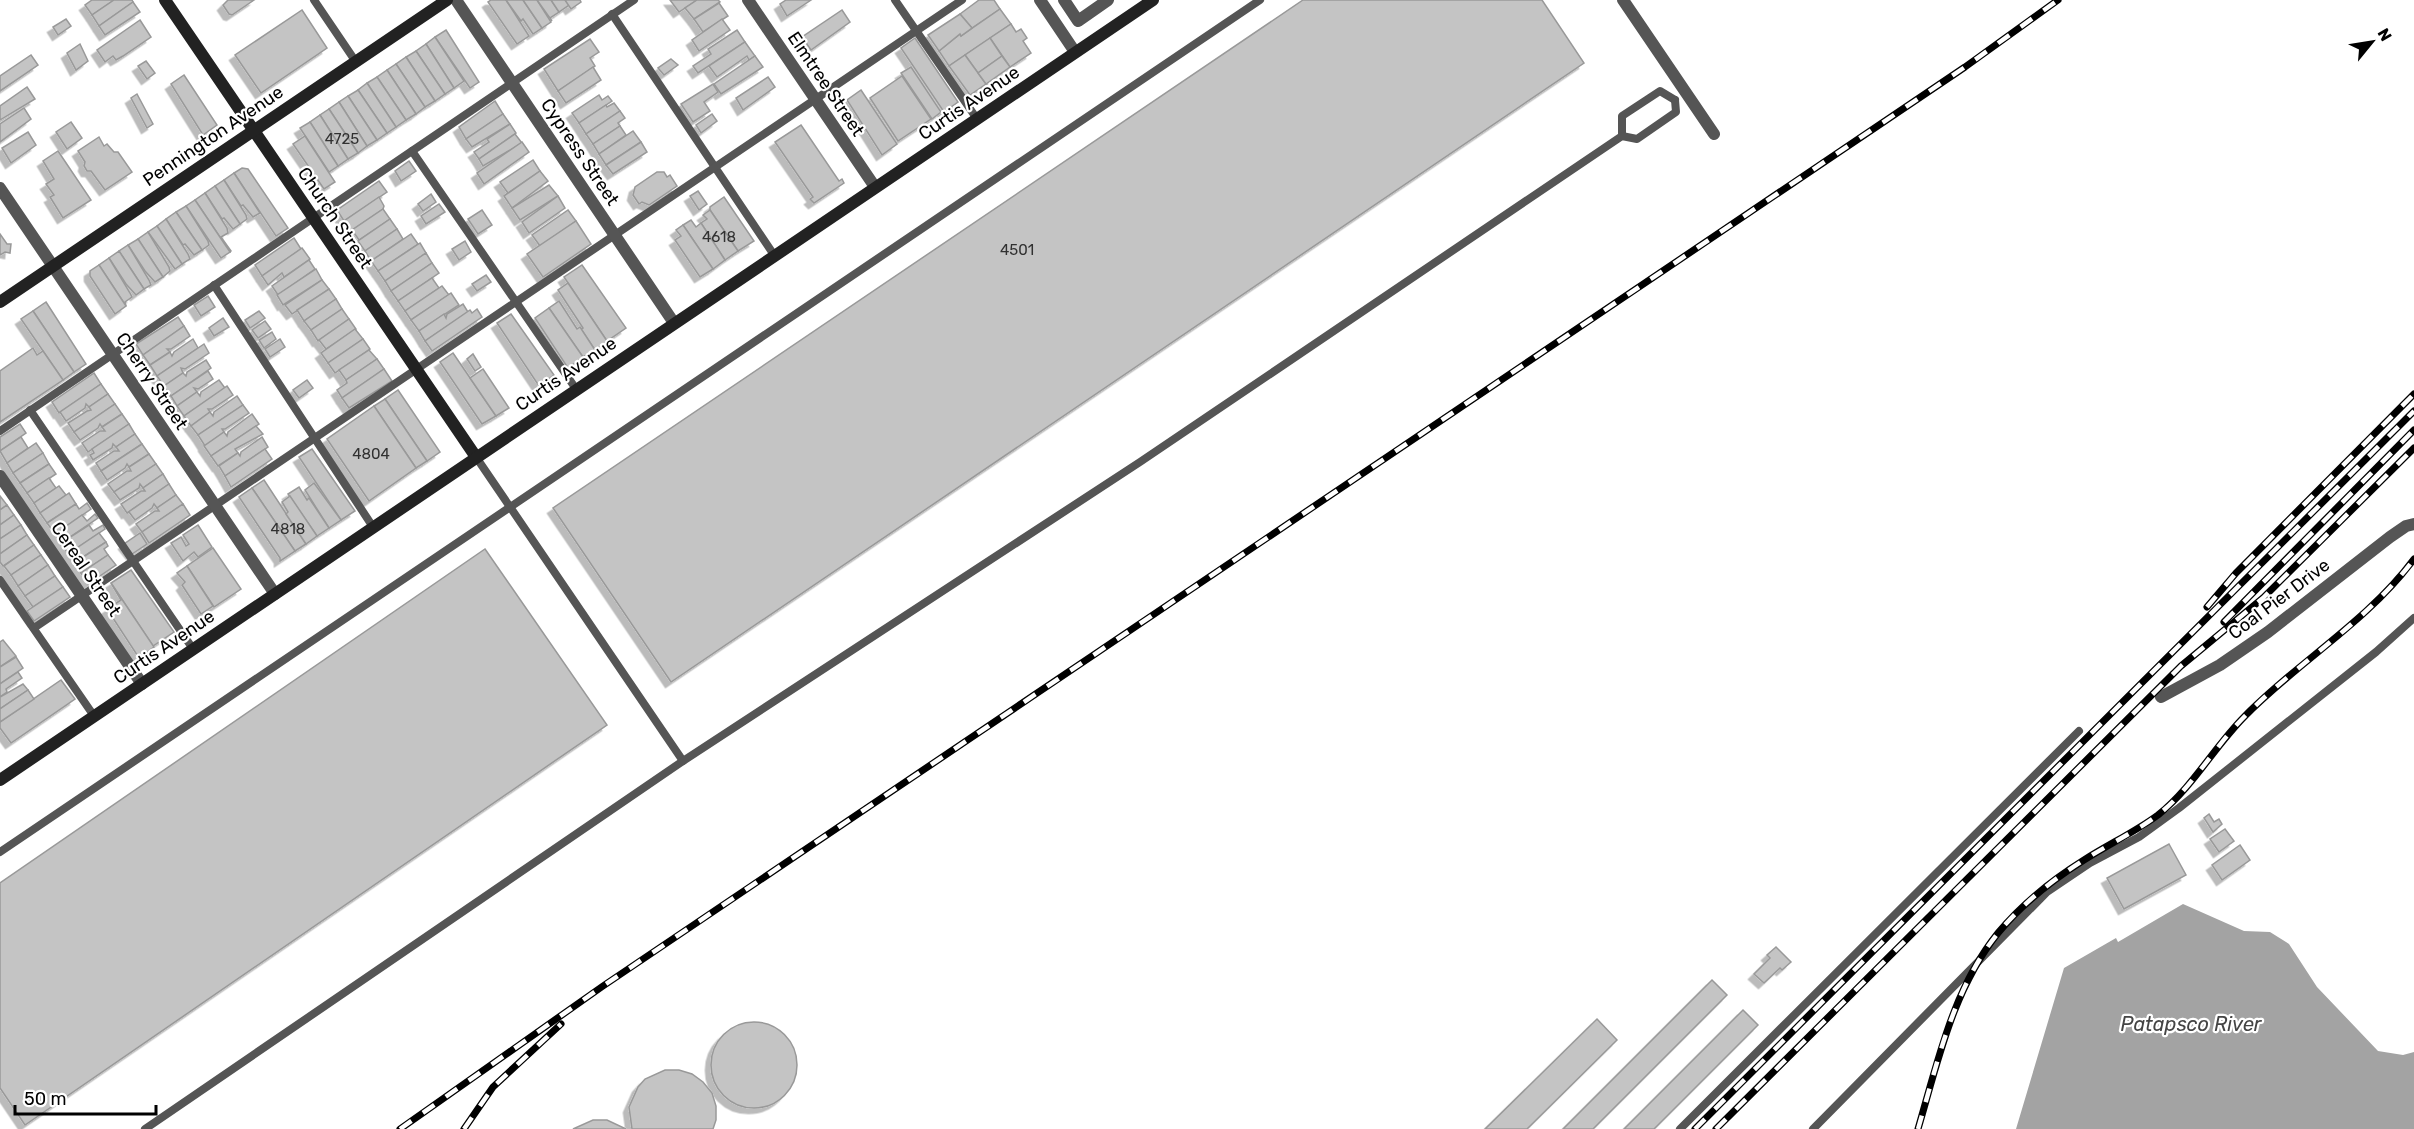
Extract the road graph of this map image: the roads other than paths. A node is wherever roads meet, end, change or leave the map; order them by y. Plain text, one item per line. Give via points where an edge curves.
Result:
1 (165, 0) edge
2 (314, 0) edge
3 (447, 0) edge
4 (456, 0) edge
5 (634, 0) edge
6 (748, 0) edge
7 (895, 0) edge
8 (962, 0) edge
9 (1040, 0) edge
10 (1064, 0) edge
11 (1108, 0) edge
12 (1153, 0) edge
13 (1260, 0) edge
14 (1623, 0) edge
15 (612, 14) junction
16 (916, 31) junction
17 (1076, 52) junction
18 (356, 62) junction
19 (512, 83) junction
20 (1686, 92) junction
21 (815, 99) junction
22 (1675, 100) junction
23 (977, 119) junction
24 (254, 130) junction
25 (1714, 134) dead end
26 (1622, 136) junction
27 (412, 151) junction
28 (715, 167) junction
29 (0, 188) edge
30 (875, 188) junction
31 (313, 218) junction
32 (614, 235) junction
33 (774, 255) junction
34 (53, 266) junction
35 (214, 285) junction
36 (0, 302) edge
37 (516, 302) junction
38 (674, 323) junction
39 (112, 354) junction
40 (416, 369) junction
41 (576, 389) junction
42 (30, 410) junction
43 (0, 431) edge
44 (315, 438) junction
45 (476, 457) junction
46 (0, 476) edge
47 (215, 506) junction
48 (511, 508) junction
49 (2414, 524) edge
50 (373, 527) junction
51 (133, 561) junction
52 (0, 580) edge
53 (275, 594) junction
54 (82, 596) junction
55 (2414, 618) edge
56 (34, 628) junction
57 (193, 649) junction
58 (142, 684) junction
59 (2161, 697) dead end
60 (94, 716) junction
61 (2079, 730) dead end
62 (683, 761) junction
63 (2, 775) edge
64 (0, 852) edge
65 (145, 1129) edge
66 (1680, 1129) edge
67 (1814, 1129) edge

1 - 24 main road, Church Street
2 - 18 lane
3 - 18 main road, Pennington Avenue
4 - 19 street, Cypress Street
5 - 15 lane
6 - 21 street, Elmtree Street
7 - 16 lane
8 - 16 lane
9 - 17 street
10 - 11 street via 1078,21
12 - 17 main road, Curtis Avenue
13 - 48 lane
14 - 20 street
15 - 19 lane
15 - 28 lane
16 - 21 lane
16 - 23 lane
17 - 23 main road, Curtis Avenue
18 - 24 main road, Pennington Avenue
19 - 27 lane
19 - 32 street, Cypress Street
20 - 22 lane
20 - 25 street
21 - 28 lane
21 - 30 street, Elmtree Street
22 - 26 lane via 1676,112 1637,140
22 - 26 lane via 1660,90 1622,116
23 - 30 main road, Curtis Avenue
24 - 31 main road, Church Street
24 - 34 main road, Pennington Avenue
26 - 62 lane via 1140,462
27 - 31 lane
27 - 37 lane
28 - 32 lane
28 - 33 lane
29 - 34 street, Cherry Street
30 - 33 main road, Curtis Avenue
31 - 35 lane
31 - 40 main road, Church Street
32 - 37 lane
32 - 38 street, Cypress Street
33 - 38 main road, Curtis Avenue
34 - 36 main road, Pennington Avenue
34 - 39 street, Cherry Street
35 - 39 lane
35 - 44 lane
37 - 40 lane
37 - 41 lane
38 - 41 main road, Curtis Avenue
39 - 42 lane
39 - 47 street, Cherry Street
40 - 44 lane
40 - 45 main road, Church Street
41 - 45 main road, Curtis Avenue
42 - 43 lane
42 - 51 lane
44 - 47 lane
44 - 50 lane
45 - 48 lane
45 - 50 main road, Curtis Avenue
46 - 54 street, Cereal Street
47 - 51 lane
47 - 53 street, Cherry Street
48 - 62 lane
48 - 64 lane
49 - 59 street, Coal Pier Drive via 2390,537 2220,665
50 - 53 main road, Curtis Avenue
51 - 54 lane
51 - 57 lane
52 - 56 lane
53 - 57 main road, Curtis Avenue
54 - 56 lane
54 - 58 street, Cereal Street
55 - 67 lane via 2179,808 2047,892
56 - 60 lane
57 - 58 main road, Curtis Avenue
58 - 60 main road, Curtis Avenue
60 - 63 main road, Curtis Avenue
61 - 66 lane
62 - 65 lane

